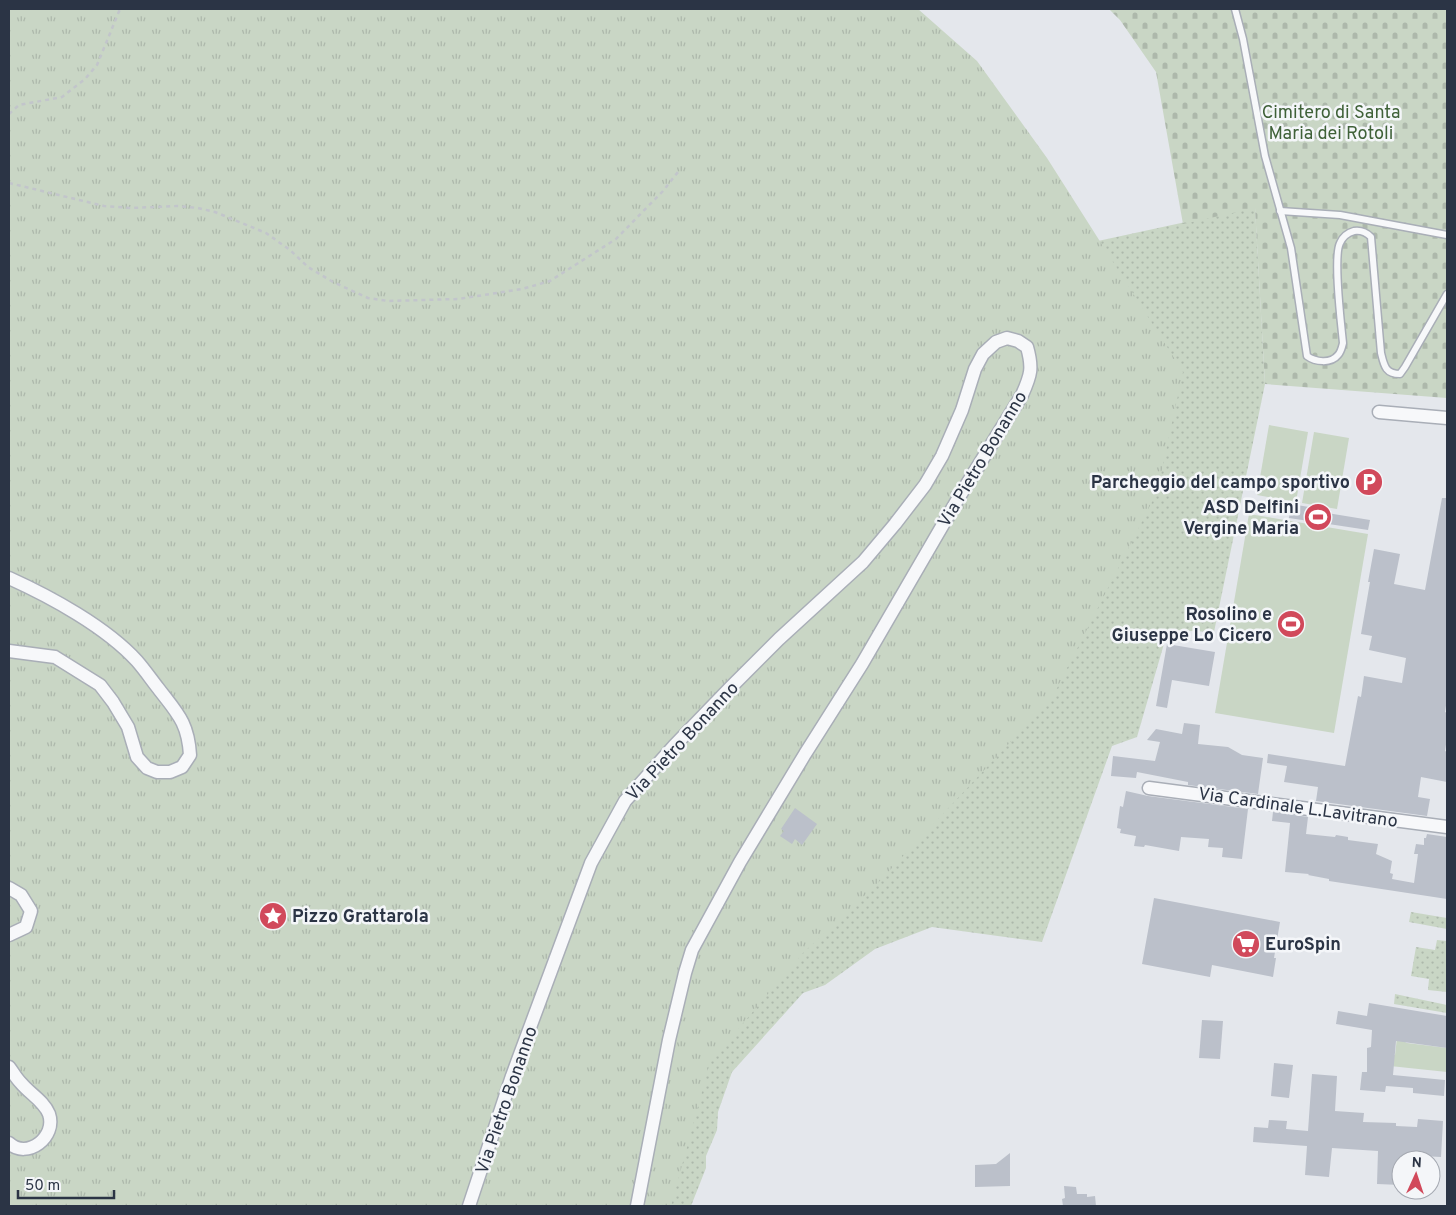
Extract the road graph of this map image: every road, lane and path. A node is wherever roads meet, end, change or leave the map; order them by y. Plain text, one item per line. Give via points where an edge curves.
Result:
1 (120, 9) edge
2 (1235, 9) edge
3 (9, 114) edge
4 (678, 172) dead end
5 (9, 183) edge
6 (1280, 211) junction
7 (1447, 234) edge
8 (1447, 294) edge
9 (1378, 412) dead end
10 (1447, 418) edge
11 (9, 578) edge
12 (9, 651) edge
13 (1149, 788) dead end
14 (1447, 827) edge
15 (9, 888) edge
16 (9, 935) edge
17 (9, 1067) edge
18 (9, 1144) edge
19 (469, 1206) edge
20 (637, 1206) edge

1 - 3 path via 97,65 85,79 62,98 19,105
2 - 6 lane via 1265,156
4 - 5 path via 616,239 550,280 522,289 458,299 388,301 368,298 333,282 266,233 215,212 177,206 104,206
6 - 7 lane via 1340,215
6 - 8 lane via 1291,248 1307,356 1314,361 1334,358 1340,354 1343,343 1336,258 1339,243 1347,233 1356,230 1371,237 1381,353 1385,369 1392,374 1400,374 1405,367
9 - 10 street
11 - 12 street via 86,620 117,642 177,712 186,728 190,755 182,767 170,772 147,768 137,758 128,727 100,685 55,657
13 - 14 street, Via Cardinale L.Lavitrano
15 - 16 street via 31,911 26,926
17 - 18 street via 46,1108 50,1117 47,1135 33,1148 21,1150
19 - 20 street, Via Pietro Bonanno via 512,1076 588,872 625,801 730,688 870,554 925,485 942,456 983,354 1006,338 1018,341 1027,347 1031,361 1030,378 1022,395 740,862 692,950 669,1040

